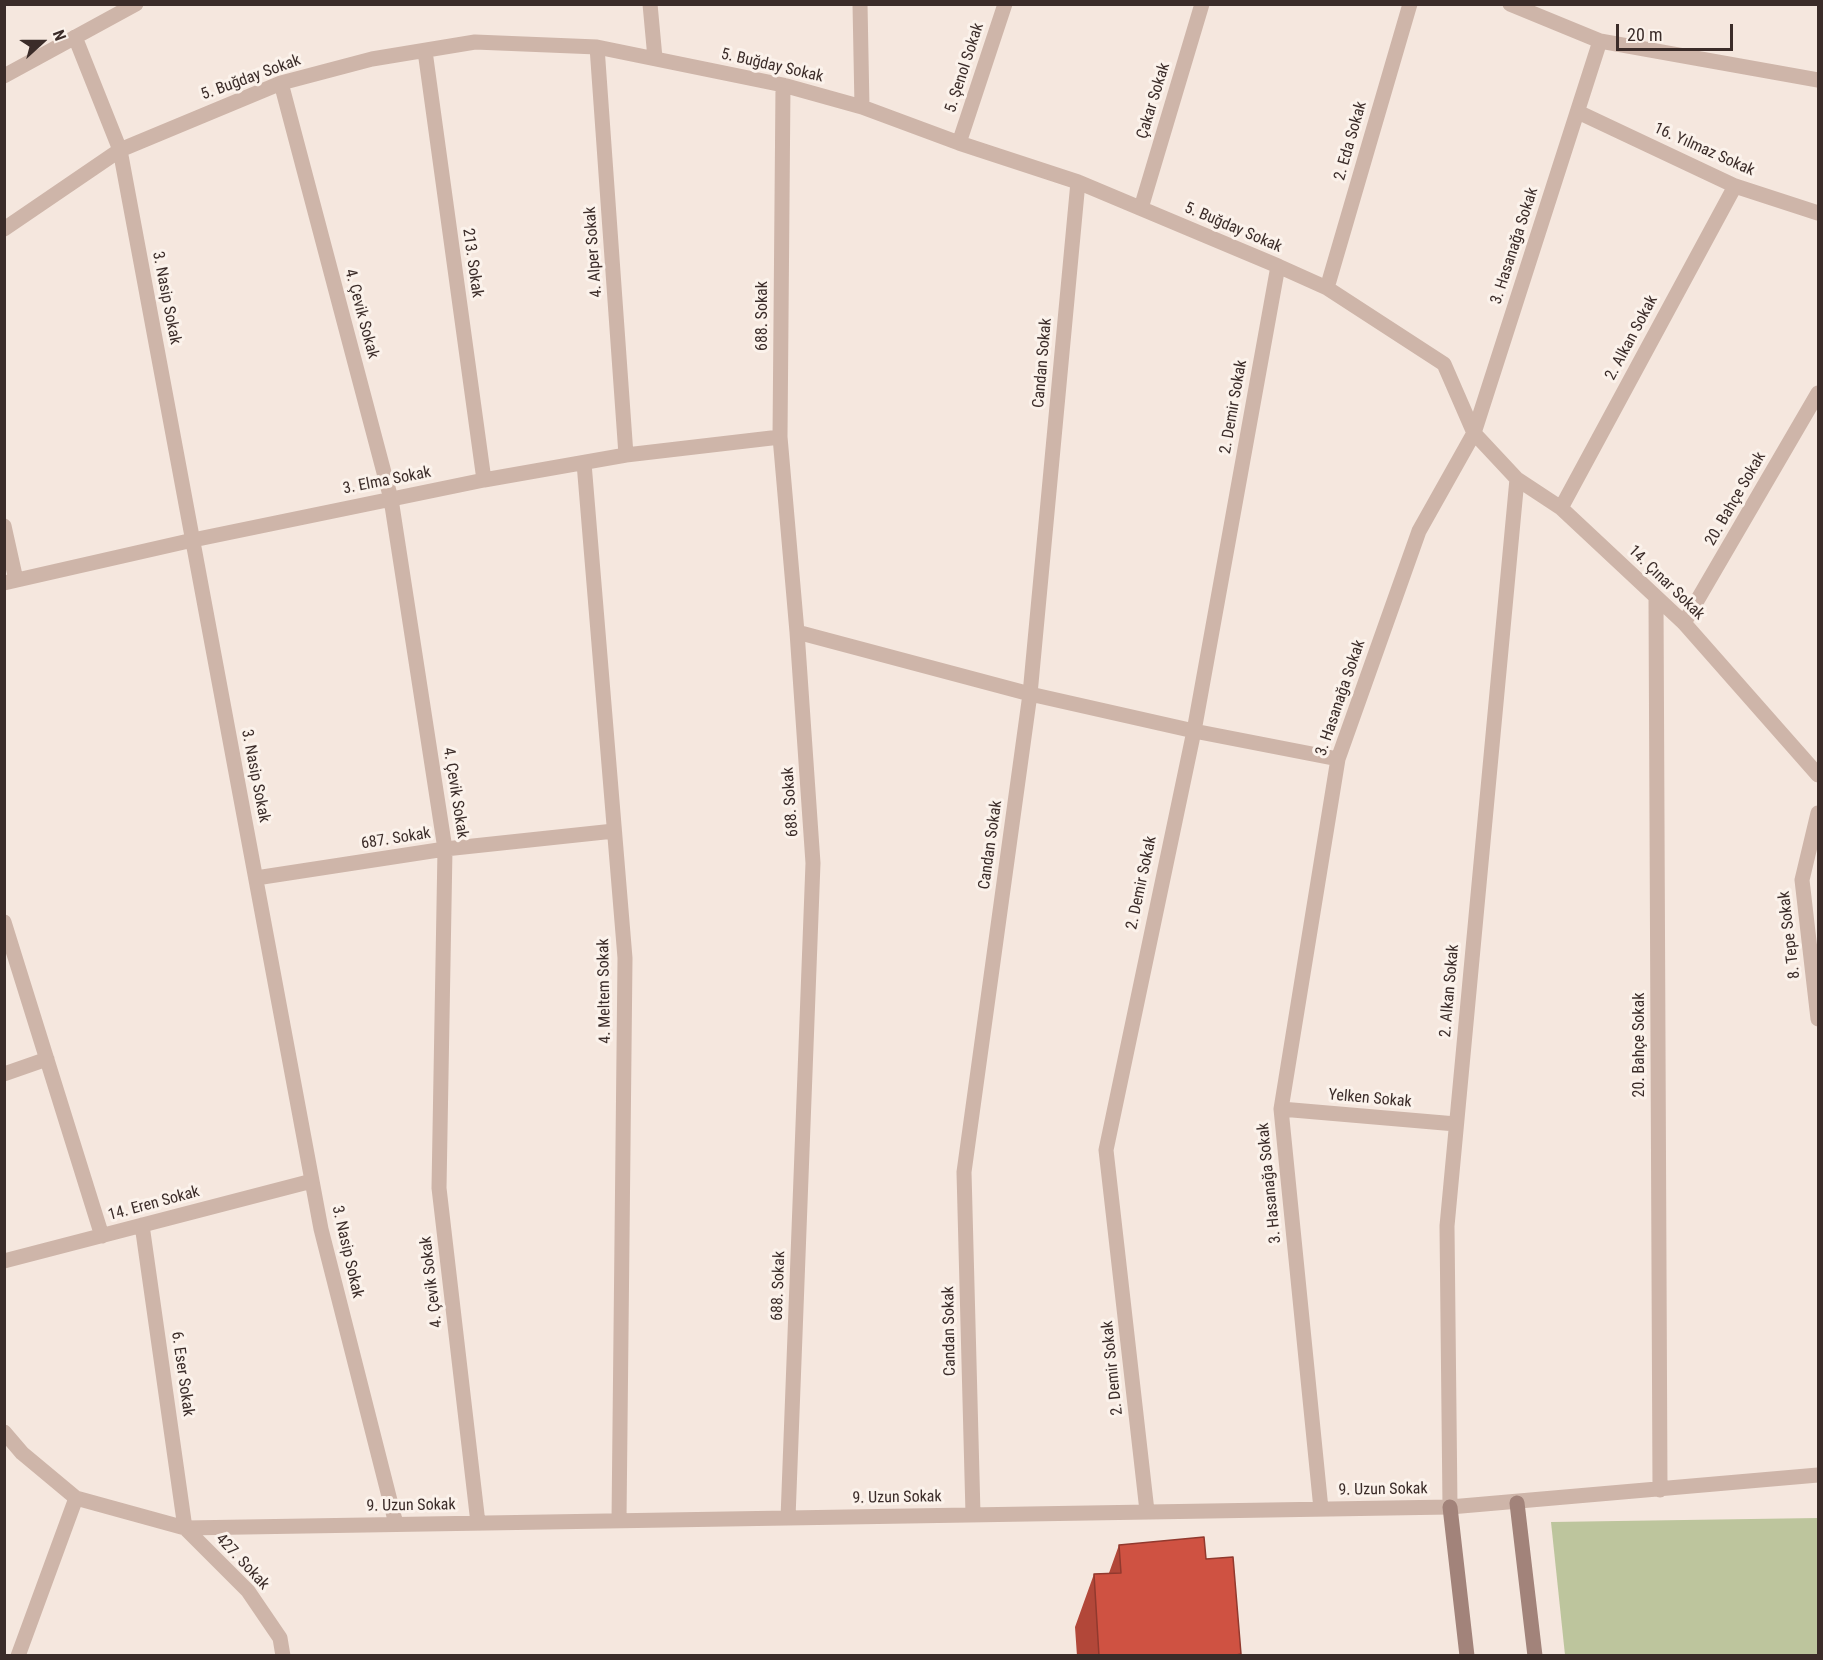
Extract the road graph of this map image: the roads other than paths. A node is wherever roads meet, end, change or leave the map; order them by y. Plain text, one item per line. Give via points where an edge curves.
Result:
1 (136, 4) edge
2 (650, 4) edge
3 (860, 4) edge
4 (1005, 4) edge
5 (1202, 4) edge
6 (1410, 4) edge
7 (1510, 4) edge
8 (75, 37) junction
9 (1600, 41) junction
10 (597, 46) junction
11 (425, 51) junction
12 (655, 58) junction
13 (4, 76) edge
14 (1818, 80) edge
15 (281, 83) junction
16 (783, 85) junction
17 (862, 107) junction
18 (1578, 112) junction
19 (959, 144) junction
20 (120, 150) junction
21 (1078, 182) junction
22 (1735, 186) junction
23 (1141, 208) junction
24 (1818, 213) edge
25 (4, 229) edge
26 (1278, 266) junction
27 (1327, 288) junction
28 (1818, 393) edge
29 (1474, 433) junction
30 (780, 437) junction
31 (626, 455) junction
32 (584, 463) junction
33 (1517, 479) junction
34 (484, 480) junction
35 (391, 499) junction
36 (1561, 508) junction
37 (4, 526) edge
38 (193, 540) junction
39 (10, 581) edge
40 (1656, 599) junction
41 (1684, 623) junction
42 (797, 632) junction
43 (1030, 694) junction
44 (1194, 731) junction
45 (1338, 759) junction
46 (1818, 775) edge
47 (1818, 813) edge
48 (614, 831) junction
49 (445, 849) junction
50 (255, 878) junction
51 (4, 922) edge
52 (1818, 1019) edge
53 (47, 1059) junction
54 (4, 1074) edge
55 (1281, 1109) junction
56 (1456, 1125) junction
57 (312, 1181) junction
58 (142, 1225) junction
59 (102, 1236) junction
60 (4, 1262) edge
61 (4, 1432) edge
62 (1818, 1476) edge
63 (1660, 1490) junction
64 (76, 1498) junction
65 (1517, 1503) junction
66 (1450, 1507) junction
67 (1321, 1509) junction
68 (1147, 1511) junction
69 (972, 1514) junction
70 (788, 1518) junction
71 (619, 1520) junction
72 (478, 1523) junction
73 (396, 1524) junction
74 (185, 1528) junction
75 (18, 1656) edge
76 (283, 1656) edge
77 (1467, 1656) edge
78 (1535, 1656) edge

1 - 8 street
2 - 12 street
3 - 17 street
4 - 19 street, 5. Şenol Sokak
5 - 23 street, Çakar Sokak
6 - 27 street, 2. Eda Sokak
7 - 9 street
8 - 13 street
8 - 20 street, 3. Nasip Sokak
9 - 14 street
9 - 18 street, 3. Hasanağa Sokak
10 - 11 street, 5. Buğday Sokak via 475,42
10 - 12 street, 5. Buğday Sokak
10 - 31 street, 4. Alper Sokak
11 - 15 street, 5. Buğday Sokak via 372,59
11 - 34 street, 213. Sokak
12 - 16 street, 5. Buğday Sokak
15 - 20 street, 5. Buğday Sokak
15 - 35 street, 4. Çevik Sokak
16 - 17 street, 5. Buğday Sokak
16 - 30 street, 688. Sokak
17 - 19 street, 5. Buğday Sokak
18 - 22 street, 16. Yılmaz Sokak
18 - 29 street, 3. Hasanağa Sokak
19 - 21 street, 5. Buğday Sokak
20 - 25 street, 5. Buğday Sokak
20 - 38 street, 3. Nasip Sokak
21 - 23 street, 5. Buğday Sokak
21 - 43 street, Candan Sokak
22 - 24 street, 16. Yılmaz Sokak
22 - 36 street, 2. Alkan Sokak
23 - 26 street, 5. Buğday Sokak
26 - 27 street, 5. Buğday Sokak
26 - 44 street, 2. Demir Sokak
27 - 29 street, 5. Buğday Sokak via 1444,364
28 - 41 street, 20. Bahçe Sokak
29 - 33 street, 14. Çınar Sokak
29 - 45 street, 3. Hasanağa Sokak via 1419,531
30 - 31 street, 3. Elma Sokak
30 - 42 street, 688. Sokak
31 - 32 street, 3. Elma Sokak
32 - 34 street, 3. Elma Sokak
32 - 48 street, 4. Meltem Sokak
33 - 36 street, 14. Çınar Sokak
33 - 56 street, 2. Alkan Sokak
34 - 35 street, 3. Elma Sokak
35 - 38 street, 3. Elma Sokak
35 - 49 street, 4. Çevik Sokak
36 - 40 street, 14. Çınar Sokak
37 - 39 street
38 - 39 street, 3. Elma Sokak
38 - 50 street, 3. Nasip Sokak
40 - 41 street, 14. Çınar Sokak
40 - 63 street, 20. Bahçe Sokak
41 - 46 street, 14. Çınar Sokak
42 - 43 street
42 - 70 street, 688. Sokak via 813,863
43 - 44 street
43 - 69 street, Candan Sokak via 964,1172
44 - 45 street
44 - 68 street, 2. Demir Sokak via 1106,1150
45 - 55 street, 3. Hasanağa Sokak
47 - 52 street, 8. Tepe Sokak via 1802,880
48 - 49 street, 687. Sokak
48 - 71 street, 4. Meltem Sokak via 625,958
49 - 50 street, 687. Sokak
49 - 72 street, 4. Çevik Sokak via 439,1188
50 - 57 street, 3. Nasip Sokak
51 - 53 street
53 - 54 street
53 - 59 street
55 - 56 street, Yelken Sokak
55 - 67 street, 3. Hasanağa Sokak
56 - 66 street, 2. Alkan Sokak via 1447,1226
57 - 58 street, 14. Eren Sokak
57 - 73 street, 3. Nasip Sokak
58 - 59 street, 14. Eren Sokak
58 - 74 street, 6. Eser Sokak
59 - 60 street, 14. Eren Sokak
61 - 64 street, 9. Uzun Sokak via 21,1453
62 - 63 street, 9. Uzun Sokak
63 - 65 street, 9. Uzun Sokak
64 - 74 street, 9. Uzun Sokak
64 - 75 street
65 - 66 street, 9. Uzun Sokak
65 - 78 street
66 - 67 street, 9. Uzun Sokak
66 - 77 street
67 - 68 street, 9. Uzun Sokak
68 - 69 street, 9. Uzun Sokak
69 - 70 street, 9. Uzun Sokak
70 - 71 street, 9. Uzun Sokak
71 - 72 street, 9. Uzun Sokak
72 - 73 street, 9. Uzun Sokak
73 - 74 street, 9. Uzun Sokak
74 - 76 street, 427. Sokak via 248,1591 280,1638

